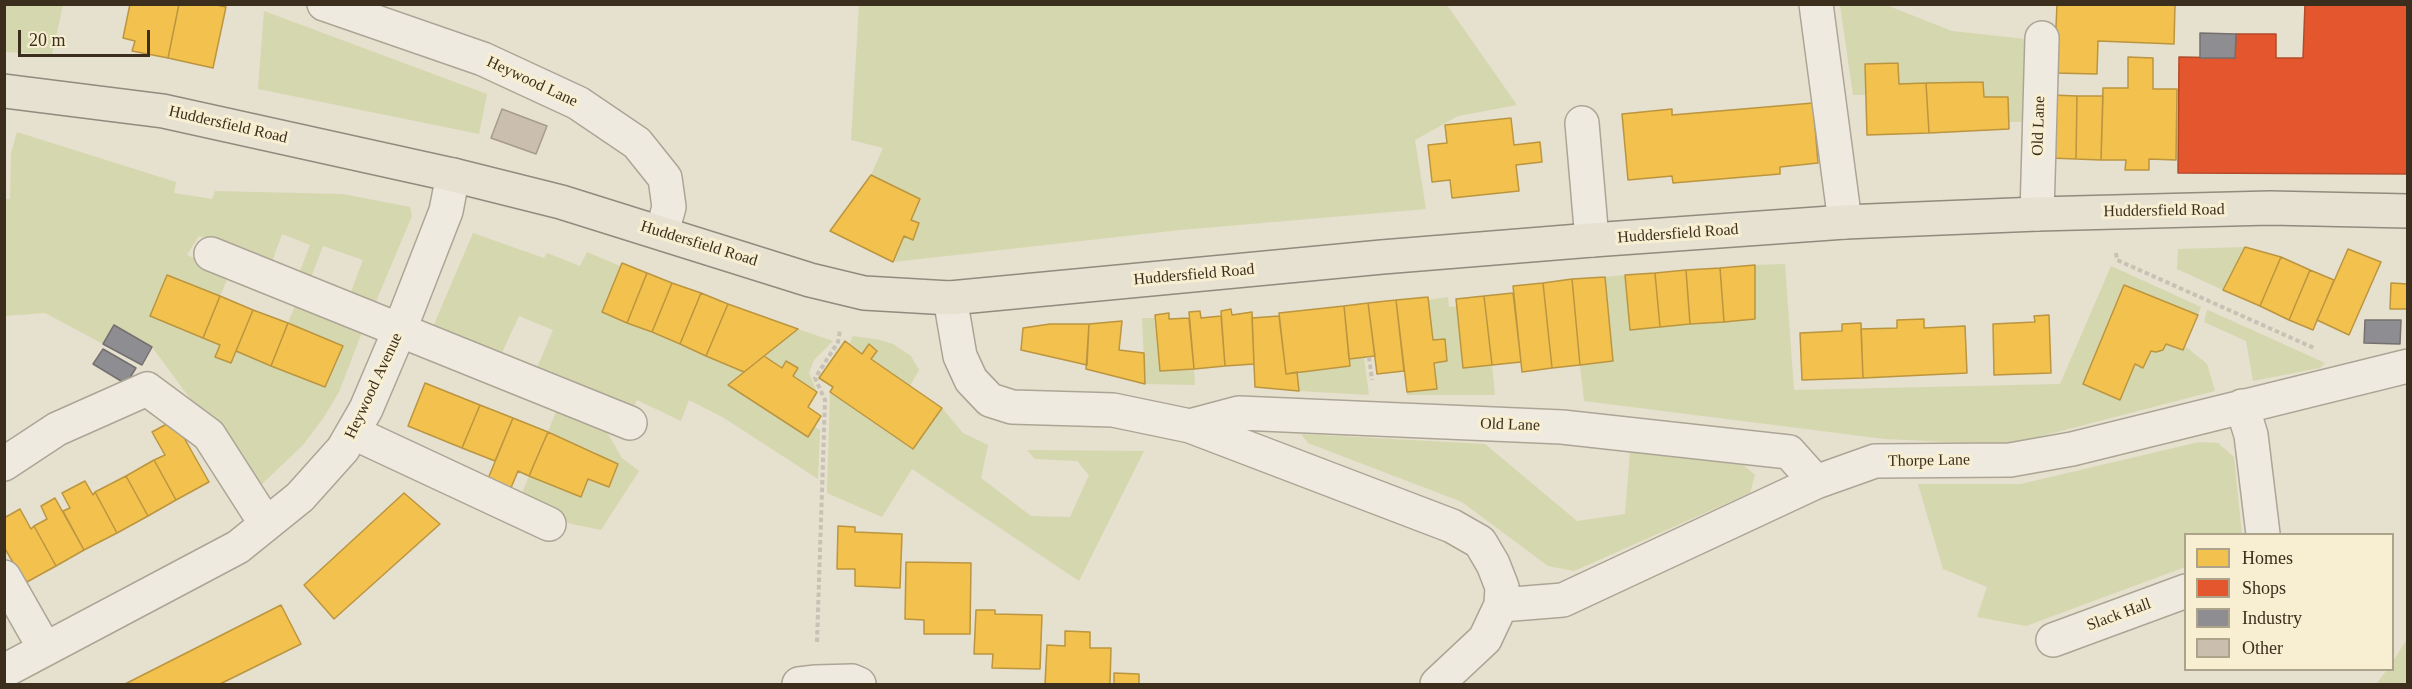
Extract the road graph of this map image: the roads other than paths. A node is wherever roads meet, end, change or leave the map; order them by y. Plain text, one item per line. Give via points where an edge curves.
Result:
1 (324, 4) edge
2 (1816, 4) edge
3 (2042, 38) dead end
4 (4, 92) edge
5 (1582, 123) dead end
6 (453, 175) junction
7 (2408, 211) edge
8 (2037, 214) junction
9 (1845, 222) junction
10 (662, 232) junction
11 (1592, 240) junction
12 (211, 254) dead end
13 (950, 298) junction
14 (400, 329) junction
15 (2408, 366) edge
16 (2242, 406) junction
17 (630, 423) dead end
18 (1190, 426) junction
19 (354, 434) junction
20 (4, 464) edge
21 (1816, 482) junction
22 (267, 524) junction
23 (549, 524) dead end
24 (2263, 533) edge
25 (4, 577) edge
26 (2184, 592) edge
27 (1501, 605) junction
28 (2054, 640) dead end
29 (45, 650) junction
30 (4, 671) edge
31 (808, 683) edge
32 (859, 684) edge
33 (1437, 684) edge

1 - 10 street, Heywood Lane via 483,59 578,103 638,143 665,178 669,207
2 - 9 street
3 - 8 street, Old Lane
4 - 6 main road, Huddersfield Road via 163,111
5 - 11 street
6 - 10 main road, Huddersfield Road
6 - 14 street, Heywood Avenue via 446,211
7 - 8 main road, Huddersfield Road via 2270,208
8 - 9 main road, Huddersfield Road
9 - 11 main road, Huddersfield Road
10 - 13 main road, Huddersfield Road via 810,280 864,293
11 - 13 main road, Huddersfield Road
12 - 14 street
13 - 18 street, Old Lane via 960,356 971,380 990,400 1012,407 1113,410
14 - 17 street
14 - 19 street, Heywood Avenue
15 - 16 street, Thorpe Lane
16 - 21 street, Thorpe Lane via 2062,451 2010,460 1875,461
16 - 24 street via 2251,435
18 - 21 street, Old Lane via 1239,413 1562,427 1790,452
18 - 27 street, Old Lane via 1461,531 1480,542 1493,564 1502,586
19 - 22 street, Heywood Avenue via 300,497
19 - 23 street
20 - 22 street via 57,429 147,388 209,435
21 - 27 street, Thorpe Lane via 1563,600
22 - 29 street, Heywood Avenue via 238,547
25 - 29 street
26 - 28 street, Slack Hall
27 - 33 street via 1485,639
29 - 30 street, Heywood Avenue
31 - 32 street

